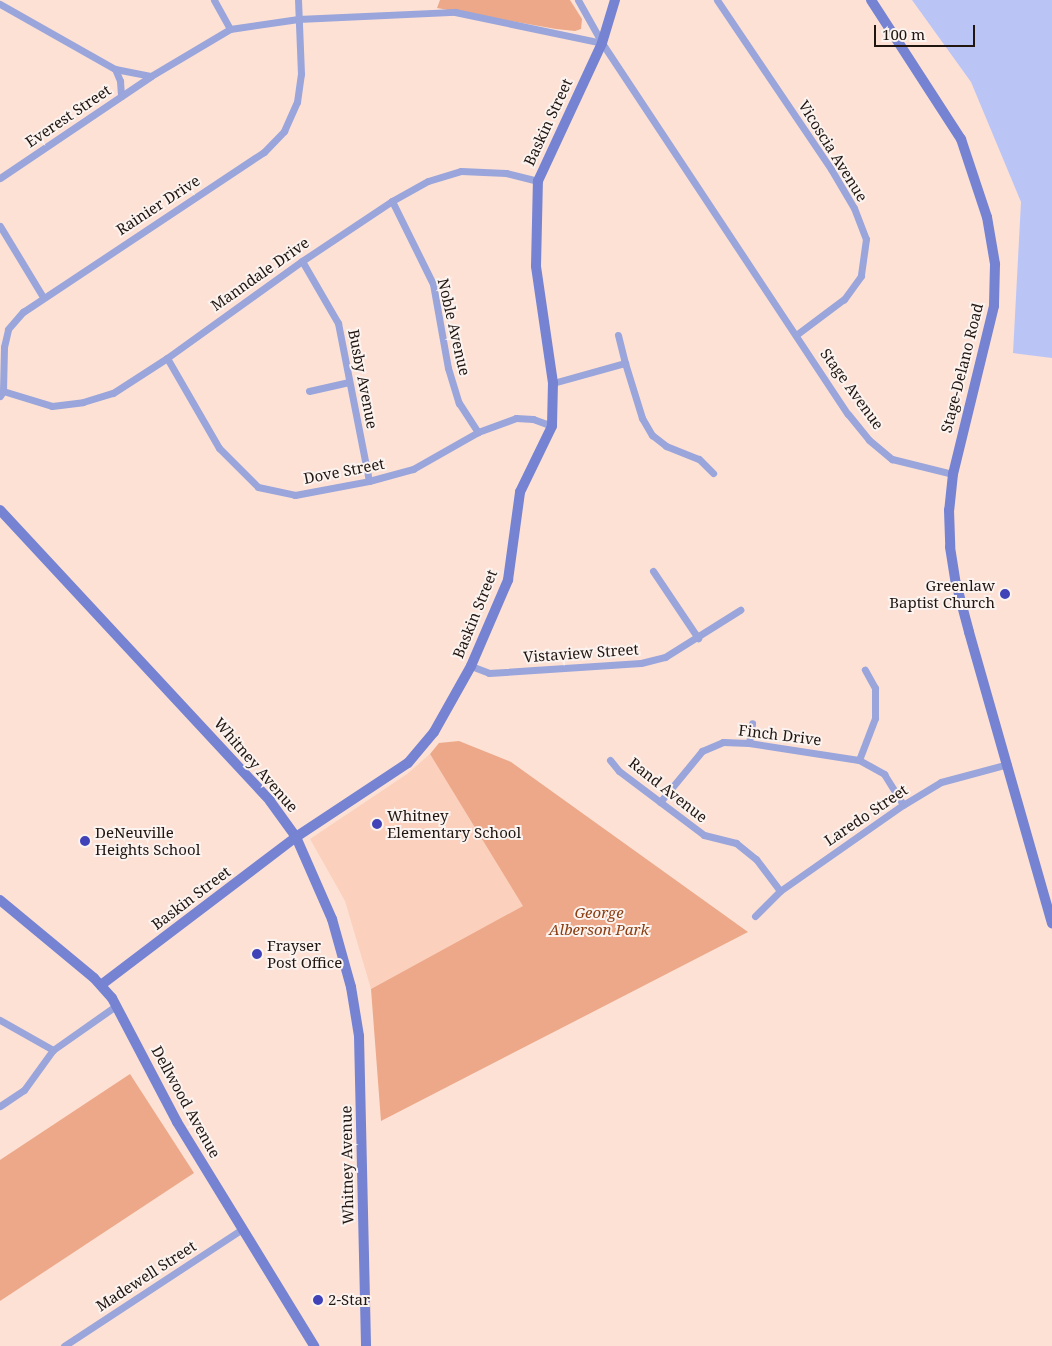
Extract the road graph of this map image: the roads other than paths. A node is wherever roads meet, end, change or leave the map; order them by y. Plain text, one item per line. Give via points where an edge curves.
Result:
1 (214, 0) edge
2 (298, 0) edge
3 (578, 0) edge
4 (615, 0) edge
5 (718, 0) edge
6 (871, 0) edge
7 (0, 4) edge
8 (298, 19) junction
9 (230, 29) junction
10 (602, 43) junction
11 (115, 69) junction
12 (151, 76) junction
13 (121, 96) junction
14 (0, 178) edge
15 (538, 181) junction
16 (392, 201) junction
17 (0, 226) edge
18 (302, 260) junction
19 (43, 298) junction
20 (618, 335) dead end
21 (796, 335) junction
22 (167, 358) junction
23 (626, 363) junction
24 (349, 382) junction
25 (553, 383) junction
26 (309, 391) dead end
27 (2, 393) edge
28 (552, 426) junction
29 (478, 432) junction
30 (713, 473) dead end
31 (953, 474) junction
32 (369, 482) junction
33 (0, 510) edge
34 (653, 571) dead end
35 (740, 610) dead end
36 (698, 638) junction
37 (471, 666) junction
38 (866, 670) dead end
39 (752, 723) dead end
40 (749, 743) junction
41 (610, 760) dead end
42 (858, 760) junction
43 (1008, 764) junction
44 (660, 802) junction
45 (903, 805) junction
46 (296, 837) junction
47 (780, 891) junction
48 (0, 900) edge
49 (755, 916) dead end
50 (1052, 923) edge
51 (101, 985) junction
52 (117, 1005) junction
53 (0, 1020) edge
54 (53, 1050) junction
55 (0, 1106) edge
56 (242, 1229) junction
57 (64, 1346) edge
58 (314, 1346) edge
59 (366, 1346) edge

1 - 9 street
2 - 8 street, Rainier Drive
3 - 10 street, Stage Avenue
4 - 10 main road, Baskin Street
5 - 21 street, Vicoscia Avenue via 831,169 854,208 866,239 861,276 856,283 844,299
6 - 31 main road, Stage-Delano Road via 961,139 987,217 995,264 994,306
7 - 11 street
8 - 9 street
8 - 10 street via 455,12
8 - 19 street, Rainier Drive via 297,102 284,131 264,152
9 - 12 street, Everest Street
10 - 15 main road, Baskin Street
10 - 21 street, Stage Avenue
11 - 12 street
11 - 13 street
12 - 13 street, Everest Street
13 - 14 street, Everest Street
15 - 16 street, Manndale Drive via 506,173 461,172 428,181
15 - 25 main road, Baskin Street via 536,266
16 - 18 street, Manndale Drive
16 - 29 street, Noble Avenue via 433,284 448,368 459,404
17 - 19 street
18 - 22 street, Manndale Drive
18 - 24 street, Busby Avenue via 338,323
19 - 27 street, Rainier Drive via 23,312 8,329
20 - 23 street
21 - 31 street, Stage Avenue via 869,440 892,459
22 - 27 street, Manndale Drive via 113,393 83,402 52,406
22 - 32 street, Dove Street via 219,448 258,487 295,495
23 - 25 street
23 - 30 street via 642,418 652,435 666,446 699,458
24 - 26 street
24 - 32 street, Busby Avenue
25 - 28 main road, Baskin Street
28 - 29 street, Dove Street via 533,419 516,418
28 - 37 main road, Baskin Street via 520,492 508,580
29 - 32 street, Dove Street via 413,470
31 - 43 main road via 949,510 956,583
33 - 46 main road, Whitney Avenue via 254,782
34 - 36 street
35 - 36 street, Vistaview Street
36 - 37 street, Vistaview Street via 665,657 641,663 489,672
37 - 46 main road, Baskin Street via 434,732 408,763
38 - 42 street via 876,688 875,718
39 - 40 street
40 - 42 street, Finch Drive
40 - 44 street, Finch Drive via 723,742 702,751
41 - 44 street, Rand Avenue
42 - 45 street, Finch Drive via 884,774
43 - 45 street, Laredo Street via 941,782
43 - 50 main road
44 - 47 street, Rand Avenue via 704,835 736,843 756,859
45 - 47 street, Laredo Street
46 - 51 main road, Baskin Street
46 - 59 main road, Whitney Avenue via 332,919 351,987 359,1036
47 - 49 street, Laredo Street
48 - 51 main road, Dellwood Avenue
51 - 52 main road, Dellwood Avenue
52 - 54 street
52 - 56 main road, Dellwood Avenue via 177,1122
53 - 54 street
54 - 55 street via 24,1090
56 - 57 street, Madewell Street
56 - 58 main road, Dellwood Avenue

